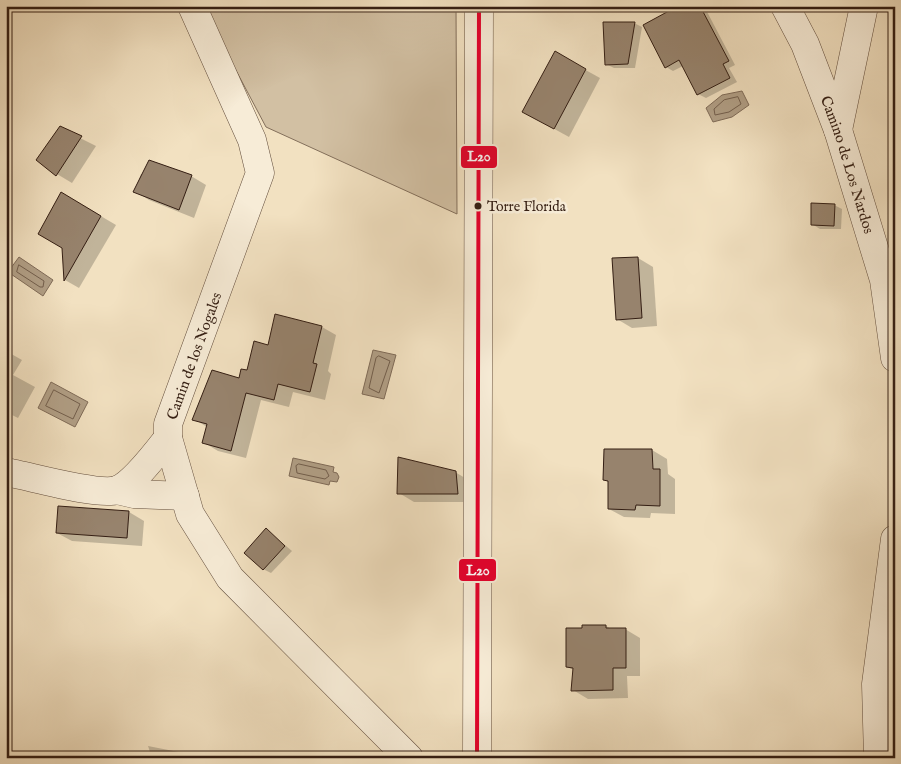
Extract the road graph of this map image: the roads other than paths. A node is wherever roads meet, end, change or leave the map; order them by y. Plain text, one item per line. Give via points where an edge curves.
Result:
1 (192, 6) edge
2 (479, 6) edge
3 (785, 6) edge
4 (864, 6) edge
5 (838, 130) junction
6 (895, 358) edge
7 (168, 438) junction
8 (6, 472) edge
9 (117, 490) junction
10 (185, 496) junction
11 (895, 539) edge
12 (409, 758) edge
13 (478, 758) edge
14 (878, 758) edge

1 - 7 street, Camin de los Nogales via 252,140 260,174 168,424
2 - 13 street
3 - 5 street, Camino de Los Nardos via 805,44
4 - 5 street
5 - 6 street, Camino de Los Nardos via 884,280
7 - 9 street via 139,473
7 - 10 street, Camin de los Nogales
8 - 9 street via 98,490
9 - 10 street
10 - 12 street, Camin de los Nogales via 190,514 230,578
11 - 14 street via 876,684

